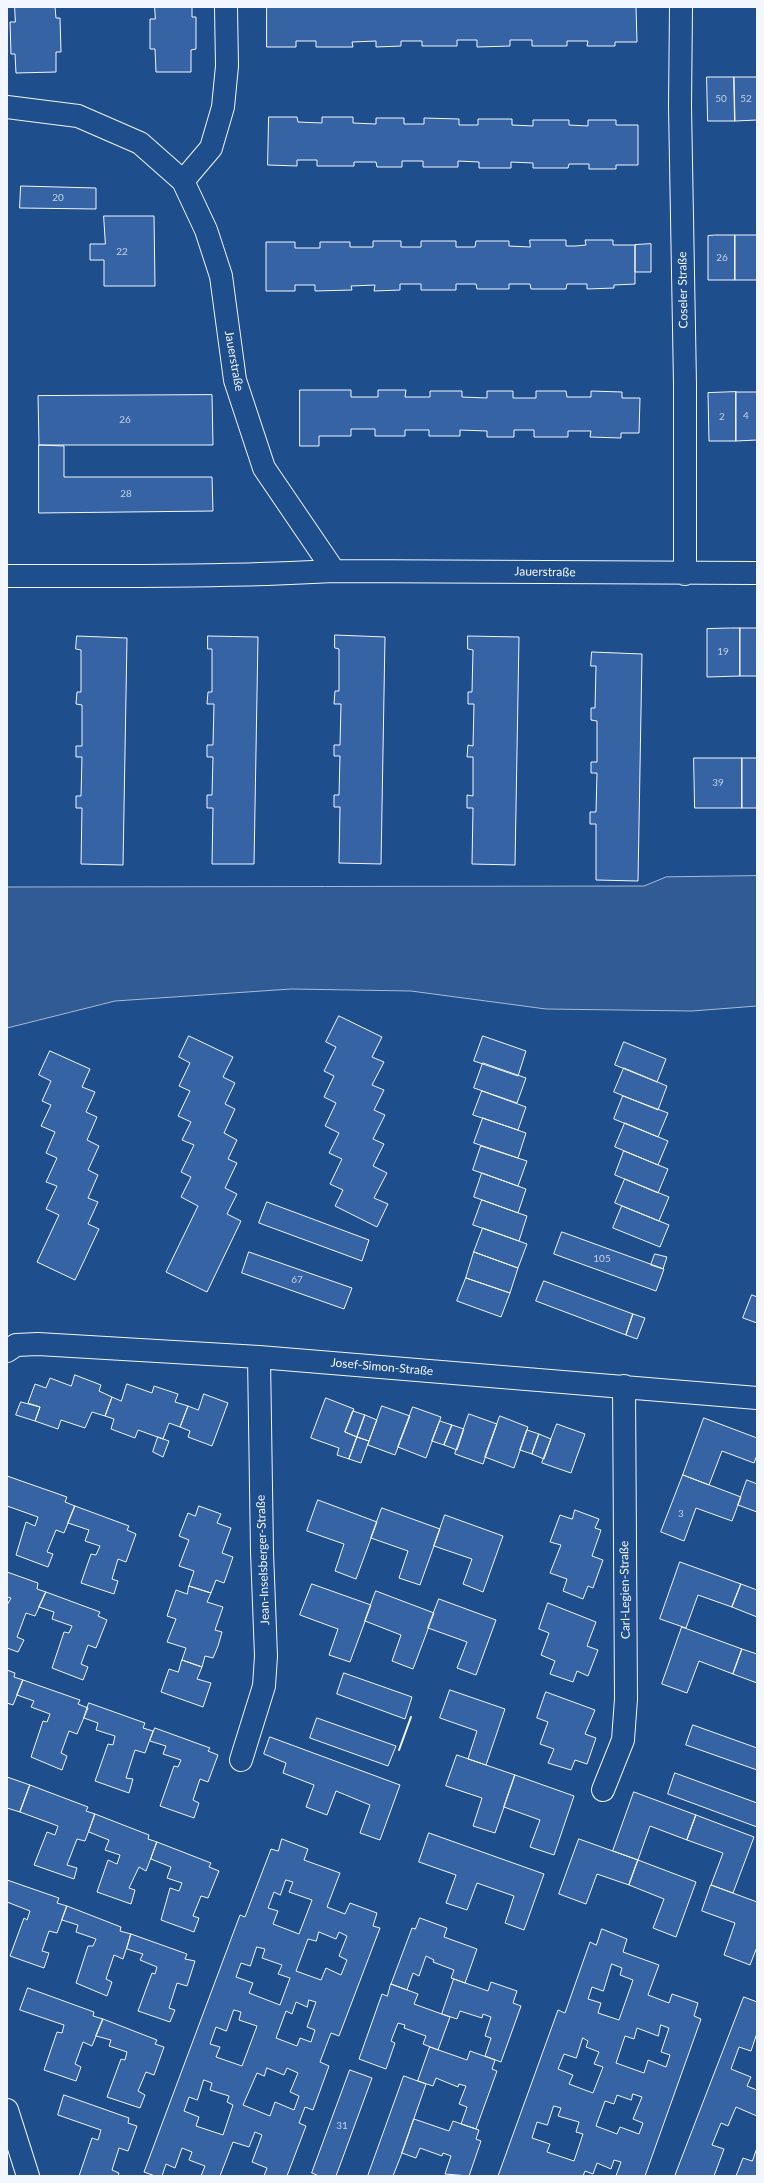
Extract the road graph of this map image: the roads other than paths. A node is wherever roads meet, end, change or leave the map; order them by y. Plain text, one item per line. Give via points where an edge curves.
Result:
1 (226, 7) edge
2 (681, 7) edge
3 (7, 107) edge
4 (183, 181) junction
5 (334, 571) junction
6 (757, 573) edge
7 (685, 574) junction
8 (7, 576) edge
9 (7, 1351) edge
10 (259, 1357) junction
11 (624, 1386) junction
12 (757, 1398) edge
13 (241, 1760) dead end
14 (603, 1790) dead end
15 (7, 2110) edge
16 (28, 2176) edge

1 - 4 street via 228,66 223,107 211,148
2 - 7 street, Coseler Straße
3 - 4 street, Jauerstraße via 78,116 140,143
4 - 5 street, Jauerstraße via 206,230 221,276 235,380 264,468
5 - 7 street, Jauerstraße
5 - 8 street, Jauerstraße via 170,576
6 - 7 street, Jauerstraße
9 - 10 street, Josef-Simon-Straße via 16,1345 38,1344
10 - 11 street, Josef-Simon-Straße
10 - 13 street, Jean-Inselsberger-Straße via 266,1656 264,1686
11 - 12 street, Josef-Simon-Straße
11 - 14 street, Carl-Legien-Straße via 626,1699 623,1740
15 - 16 street

